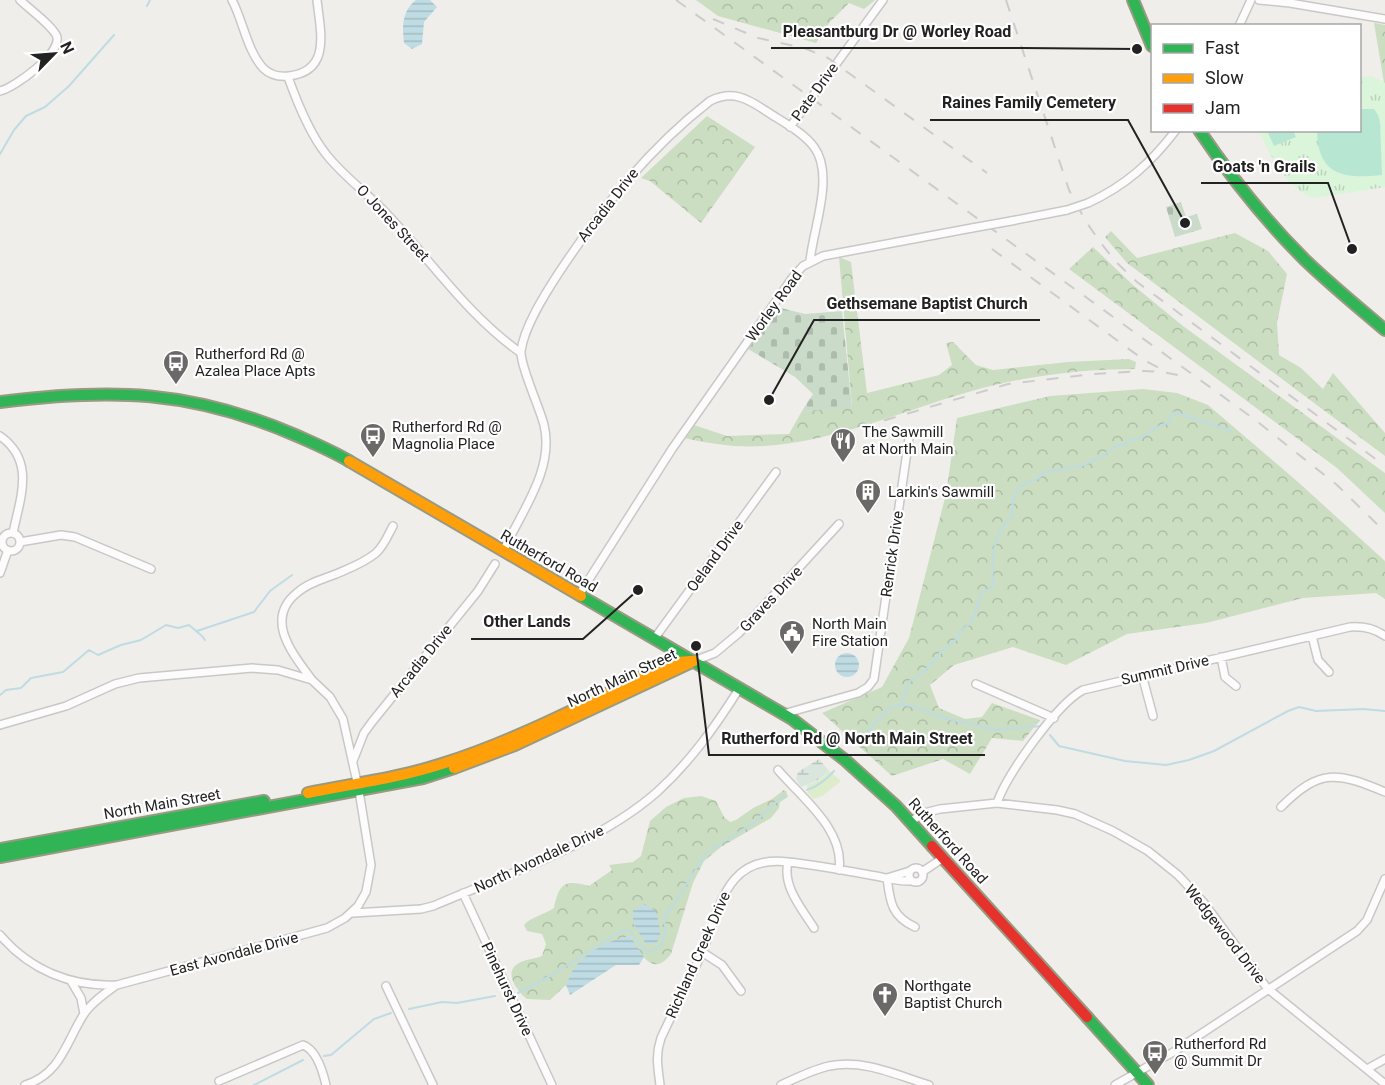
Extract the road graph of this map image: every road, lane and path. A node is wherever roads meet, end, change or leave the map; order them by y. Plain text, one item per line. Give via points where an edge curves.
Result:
1 (20, 0) edge
2 (232, 0) edge
3 (317, 0) edge
4 (883, 0) edge
5 (1133, 0) edge
6 (1251, 0) edge
7 (1259, 0) edge
8 (1385, 20) edge
9 (1240, 24) edge
10 (1151, 44) edge
11 (288, 77) junction
12 (0, 91) edge
13 (790, 127) junction
14 (1174, 132) edge
15 (1200, 132) edge
16 (810, 261) junction
17 (1385, 330) edge
18 (521, 353) junction
19 (0, 402) edge
20 (0, 436) edge
21 (909, 438) dead end
22 (776, 472) dead end
23 (839, 524) dead end
24 (393, 526) dead end
25 (13, 533) junction
26 (20, 542) junction
27 (8, 550) junction
28 (503, 552) junction
29 (495, 564) dead end
30 (151, 569) dead end
31 (0, 573) edge
32 (579, 595) junction
33 (1312, 636) junction
34 (1385, 636) edge
35 (654, 639) junction
36 (1221, 657) junction
37 (694, 661) junction
38 (1329, 672) dead end
39 (1142, 675) junction
40 (312, 680) junction
41 (976, 684) dead end
42 (1236, 686) dead end
43 (739, 689) junction
44 (783, 714) junction
45 (1153, 716) dead end
46 (1053, 718) junction
47 (0, 725) edge
48 (353, 761) junction
49 (778, 770) dead end
50 (358, 787) junction
51 (1385, 792) edge
52 (997, 802) junction
53 (1281, 807) dead end
54 (910, 822) junction
55 (150, 826) junction
56 (0, 849) edge
57 (0, 857) edge
58 (943, 858) junction
59 (788, 862) junction
60 (839, 870) junction
61 (910, 871) junction
62 (922, 872) junction
63 (887, 878) junction
64 (1385, 879) edge
65 (911, 881) junction
66 (463, 893) junction
67 (352, 913) junction
68 (915, 927) dead end
69 (814, 928) dead end
70 (0, 935) edge
71 (702, 952) junction
72 (71, 981) junction
73 (117, 985) junction
74 (386, 986) dead end
75 (1267, 988) junction
76 (741, 991) dead end
77 (84, 1014) junction
78 (1385, 1059) edge
79 (1367, 1069) junction
80 (1138, 1074) junction
81 (219, 1081) dead end
82 (1385, 1083) edge
83 (661, 1084) edge
84 (25, 1085) edge
85 (326, 1085) edge
86 (433, 1085) edge
87 (552, 1085) edge
88 (781, 1085) edge
89 (929, 1085) edge
90 (1115, 1085) edge
91 (1148, 1085) edge

1 - 12 street via 54,32 56,44 20,83
2 - 11 street via 262,67 274,75
3 - 11 street via 319,55 304,72
4 - 13 street, Pate Drive
5 - 10 street
6 - 9 street
7 - 8 street
11 - 18 street, O Jones Street via 326,154 383,210 486,325
13 - 16 street, Arcadia Drive via 811,143 823,175
13 - 18 street, Arcadia Drive via 749,100 734,95 718,97 663,140 582,237 538,307
14 - 16 street, Worley Road, bridge via 1141,170 1118,188 1088,203
15 - 17 street via 1266,219 1305,260
16 - 32 street, Worley Road via 793,277 672,449
18 - 28 street via 544,425 545,453 531,497
19 - 28 street, Rutherford Road via 129,394 180,399 231,411 344,458
20 - 25 street via 17,452 23,468
21 - 44 street, Renrick Drive via 874,679 858,693
22 - 35 street, Oeland Drive
23 - 37 street, Graves Drive via 739,633 715,653
24 - 40 street, East Avondale Drive via 382,546 366,561 304,588 287,604 282,619 284,634 292,653
25 - 26 street
25 - 27 street via 2,541
26 - 27 street via 17,548
26 - 30 street via 61,535 75,537
27 - 31 street
28 - 32 street, Rutherford Road
29 - 48 street, Arcadia Drive via 478,591 364,733
32 - 35 street, Rutherford Road
33 - 34 street, Summit Drive via 1361,626
33 - 36 street, Summit Drive
33 - 38 street via 1318,660
35 - 37 street, Rutherford Road
36 - 39 street, Summit Drive
36 - 42 street via 1225,677
37 - 43 street, Rutherford Road
37 - 50 street, North Main Street via 660,668 513,741
39 - 45 street
39 - 46 street, Summit Drive via 1083,690
40 - 47 street via 278,670 252,668 140,678
40 - 48 street, East Avondale Drive via 338,707
41 - 46 street
43 - 44 street, Rutherford Road
43 - 66 street, North Avondale Drive via 695,753 636,808 571,846
44 - 54 street, Rutherford Road via 845,759
46 - 52 street, Summit Drive via 1012,772
48 - 50 street, East Avondale Drive
49 - 60 street via 831,830 839,848
50 - 55 street, North Main Street
50 - 67 street, East Avondale Drive via 371,865 366,892
51 - 53 street via 1345,777 1329,777 1308,784
52 - 54 street, Wedgewood Drive via 940,809
52 - 75 street, Wedgewood Drive via 1075,814 1165,862 1196,893
54 - 58 street, Rutherford Road
55 - 56 street, North Main Street
55 - 57 street, North Main Street
58 - 62 street
58 - 80 street, Rutherford Road
59 - 60 street, Richland Creek Drive
59 - 69 street via 790,888
59 - 71 street, Richland Creek Drive via 758,863 740,874 719,904
60 - 63 street, Richland Creek Drive
61 - 62 street, Richland Creek Drive via 916,868
61 - 63 street, Richland Creek Drive
61 - 65 street
62 - 65 street via 919,882
63 - 65 street, Richland Creek Drive
63 - 68 street via 897,915
64 - 75 street via 1363,925
66 - 67 street, North Avondale Drive via 422,909
66 - 87 street, Pinehurst Drive
67 - 73 street, East Avondale Drive via 320,931
70 - 72 street, East Avondale Drive via 29,962
71 - 76 street via 722,964
71 - 83 street, Richland Creek Drive via 656,1051
72 - 73 street, East Avondale Drive
72 - 77 street via 81,998
73 - 77 street
74 - 86 street
75 - 79 street, Wedgewood Drive
75 - 80 street
77 - 84 street via 58,1062 46,1075
78 - 79 street
79 - 82 street, Wedgewood Drive
80 - 90 street
80 - 91 street, Rutherford Road
81 - 85 street via 303,1045 314,1055
88 - 89 street via 828,1067 854,1065

